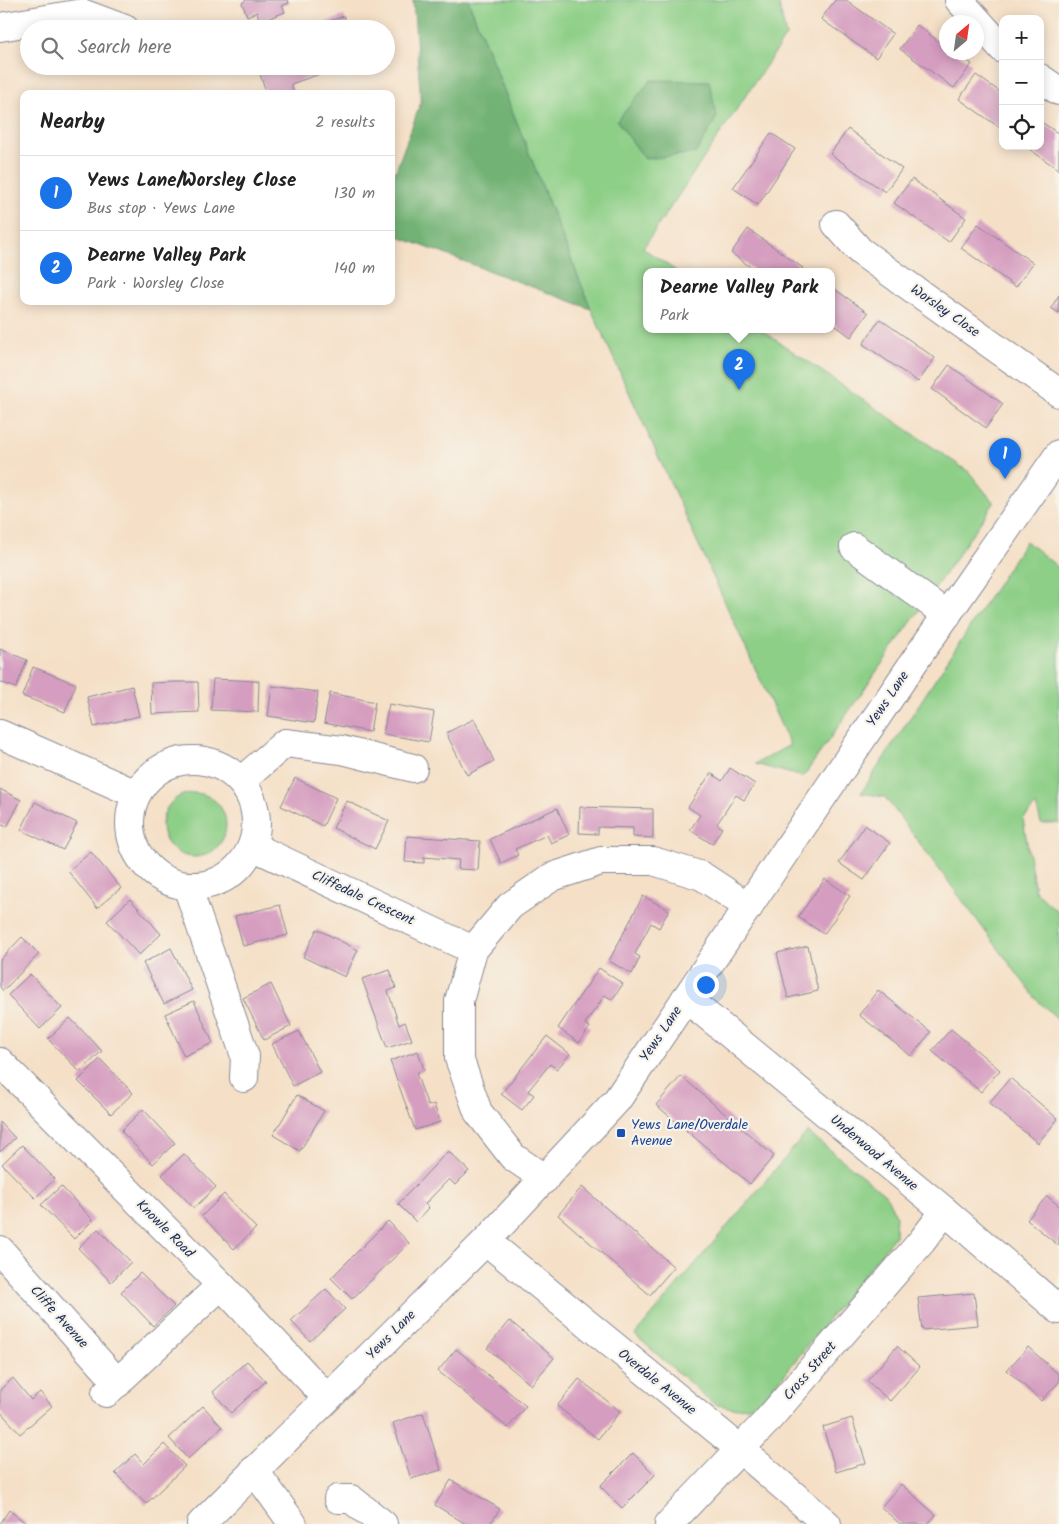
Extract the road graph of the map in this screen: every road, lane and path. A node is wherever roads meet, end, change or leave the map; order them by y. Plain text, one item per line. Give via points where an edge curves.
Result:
1 (958, 0) edge
2 (41, 20) edge
3 (101, 20) edge
4 (20, 24) edge
5 (0, 27) edge
6 (999, 45) edge
7 (1044, 81) edge
8 (1059, 91) edge
9 (836, 224) dead end
10 (1059, 393) edge
11 (1059, 454) edge
12 (854, 547) dead end
13 (947, 615) junction
14 (0, 734) edge
15 (413, 768) dead end
16 (241, 781) junction
17 (136, 794) junction
18 (252, 846) junction
19 (187, 886) junction
20 (749, 906) junction
21 (473, 950) junction
22 (685, 999) junction
23 (0, 1062) edge
24 (244, 1078) dead end
25 (545, 1179) junction
26 (945, 1211) junction
27 (486, 1241) junction
28 (0, 1250) edge
29 (221, 1285) junction
30 (1059, 1310) edge
31 (327, 1398) junction
32 (740, 1449) junction
33 (254, 1470) junction
34 (338, 1499) dead end
35 (201, 1524) edge
36 (293, 1524) edge
37 (383, 1524) edge
38 (669, 1524) edge
39 (827, 1524) edge

1 - 6 street
2 - 3 street via 82,13
4 - 5 street
7 - 8 street
9 - 10 street, Worsley Close via 860,251
11 - 13 street, Yews Lane
12 - 13 street
13 - 20 street, Yews Lane
14 - 17 street
15 - 16 street via 342,750 285,743
16 - 17 street via 210,762 188,760 167,765 149,777
16 - 18 street via 254,805 256,826
17 - 19 street via 130,820 138,853 150,869 167,881
18 - 19 street via 242,864 226,877 207,885
18 - 21 street, Cliffedale Crescent
19 - 24 street via 245,1056
20 - 21 street via 702,876 653,861 601,861 552,877 510,906
20 - 22 street, Yews Lane
21 - 25 street via 459,1001 459,1058 478,1112 513,1158
22 - 25 street, Yews Lane via 616,1100
22 - 26 street, Underwood Avenue
23 - 29 street, Knowle Road
25 - 27 street, Yews Lane
26 - 30 street, Underwood Avenue
26 - 32 street, Cross Street via 766,1423
27 - 31 street, Yews Lane
27 - 32 street, Overdale Avenue
28 - 29 street, Cliffe Avenue via 112,1388
29 - 31 street, Knowle Road
31 - 33 street, Yews Lane
32 - 38 street, Cross Street
32 - 39 street, Overdale Avenue
33 - 35 street, Yews Lane
33 - 36 street
34 - 37 street via 351,1499

